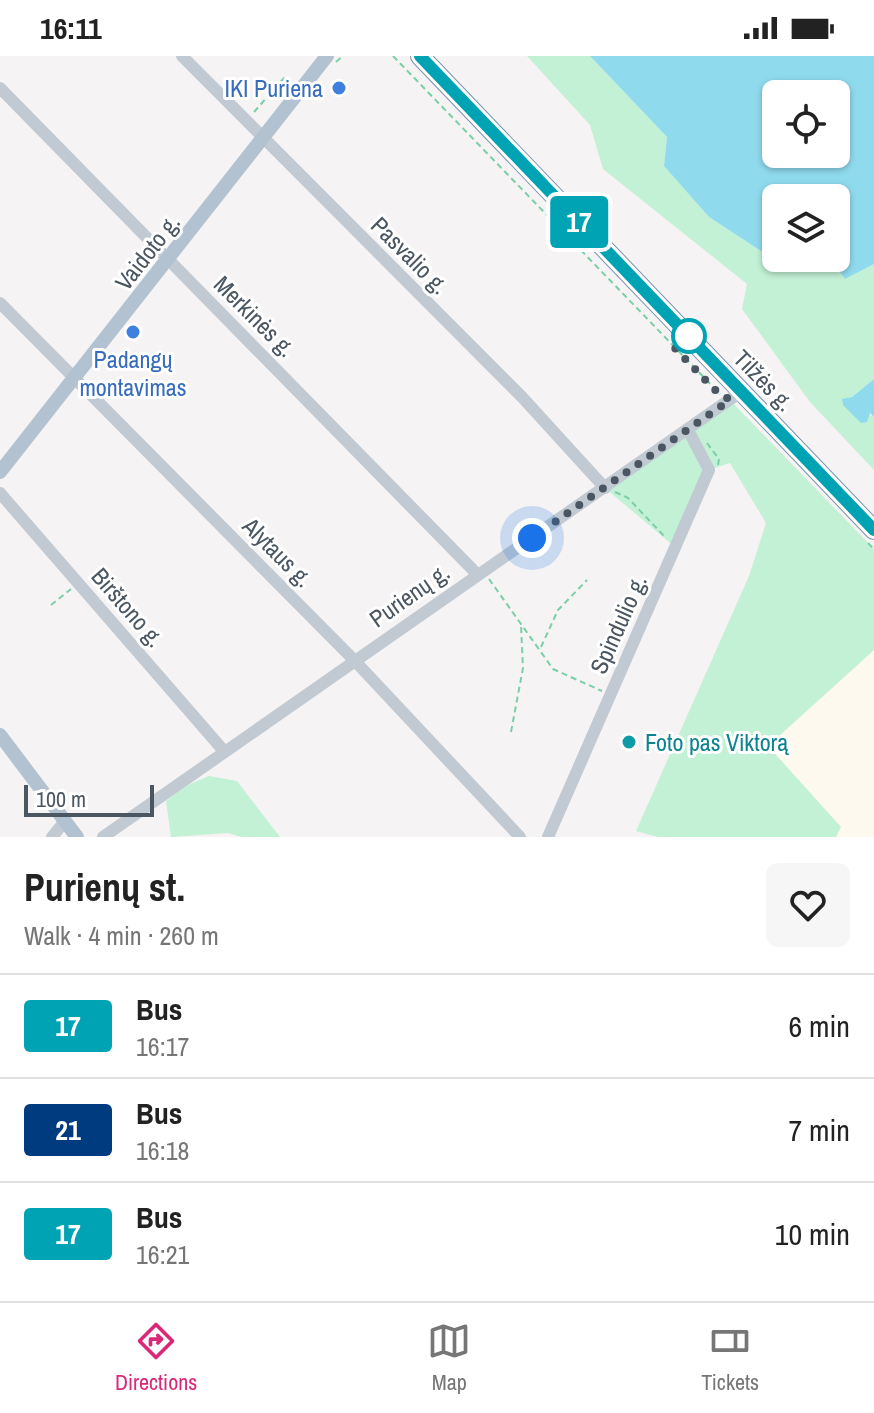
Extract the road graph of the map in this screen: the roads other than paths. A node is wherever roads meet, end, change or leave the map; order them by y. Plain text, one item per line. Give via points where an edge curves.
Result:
1 (182, 56) edge
2 (327, 56) edge
3 (420, 56) edge
4 (0, 88) edge
5 (262, 138) junction
6 (169, 260) junction
7 (0, 303) edge
8 (75, 379) junction
9 (736, 396) junction
10 (688, 430) junction
11 (0, 472) edge
12 (605, 488) junction
13 (0, 493) edge
14 (867, 533) edge
15 (480, 573) junction
16 (354, 660) junction
17 (0, 735) edge
18 (223, 750) junction
19 (65, 821) junction
20 (52, 837) edge
21 (77, 837) edge
22 (103, 837) edge
23 (520, 837) edge
24 (548, 837) edge

1 - 5 street, Pasvalio g.
2 - 5 main road, Vaidoto g.
3 - 9 highway, Tilžės g.
4 - 6 street, Merkinės g.
5 - 6 main road, Vaidoto g.
5 - 12 street, Pasvalio g. via 522,397
6 - 8 main road, Vaidoto g.
6 - 15 street, Merkinės g.
7 - 8 street, Alytaus g.
8 - 11 main road, Vaidoto g.
8 - 16 street, Alytaus g.
9 - 10 street, Purienų g.
9 - 14 highway, Tilžės g.
10 - 12 street, Purienų g.
10 - 24 street, Spindulio g. via 709,470
12 - 15 street, Purienų g.
13 - 18 street, Birštono g.
15 - 16 street, Purienų g.
16 - 18 street, Purienų g.
16 - 23 street, Alytaus g.
17 - 19 main road
18 - 22 street, Purienų g.
19 - 20 street
19 - 21 main road

